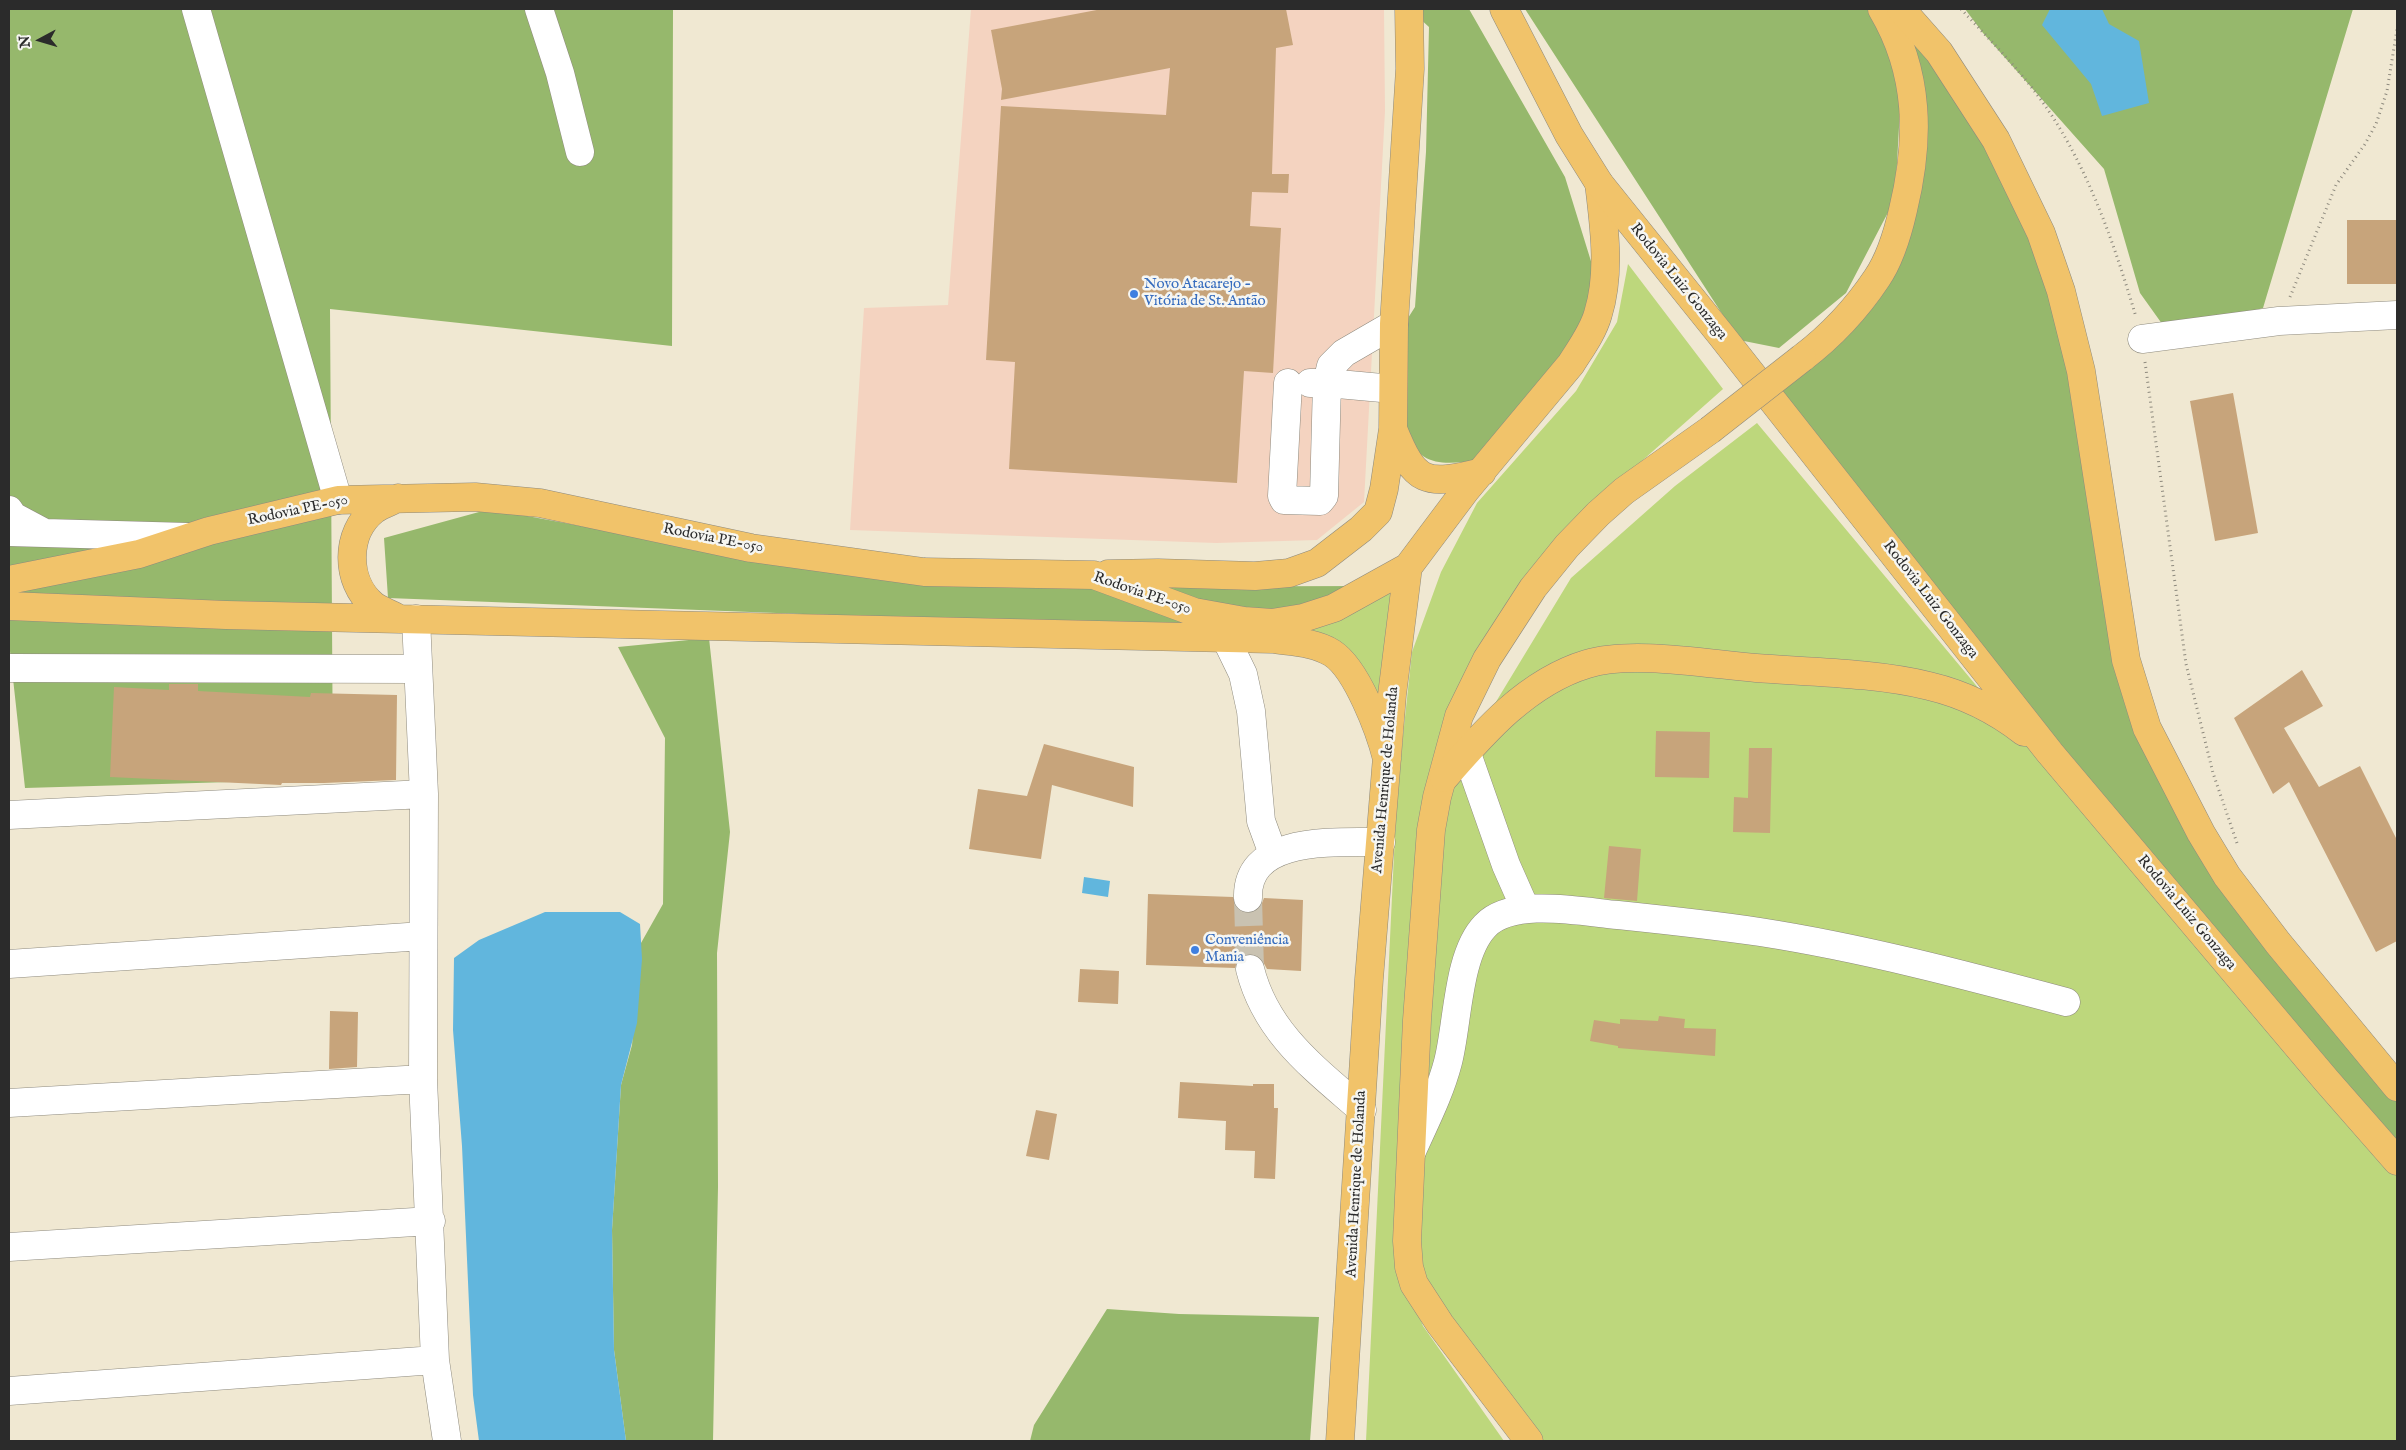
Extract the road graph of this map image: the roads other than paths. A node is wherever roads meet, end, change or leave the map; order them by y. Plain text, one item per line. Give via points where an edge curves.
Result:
1 (196, 9) edge
2 (539, 9) edge
3 (1409, 9) edge
4 (1504, 9) edge
5 (1882, 9) edge
6 (1901, 9) edge
7 (580, 152) dead end
8 (1599, 184) junction
9 (2397, 315) edge
10 (1394, 324) junction
11 (2142, 339) road end
12 (1327, 384) junction
13 (1393, 389) junction
14 (1393, 428) junction
15 (1482, 472) junction
16 (398, 498) junction
17 (338, 500) junction
18 (9, 510) edge
19 (9, 532) edge
20 (46, 534) junction
21 (192, 537) junction
22 (1408, 567) junction
23 (1094, 575) junction
24 (9, 580) edge
25 (9, 606) edge
26 (406, 618) junction
27 (1226, 638) junction
28 (9, 668) edge
29 (417, 669) junction
30 (9, 682) edge
31 (1466, 752) junction
32 (2050, 753) junction
33 (1388, 759) junction
34 (1444, 778) junction
35 (424, 794) junction
36 (9, 815) edge
37 (1381, 842) junction
38 (1273, 854) junction
39 (1248, 898) tunnel mouth
40 (1525, 908) junction
41 (422, 936) junction
42 (9, 964) edge
43 (1250, 969) tunnel mouth
44 (2066, 1002) dead end
45 (423, 1079) junction
46 (2397, 1087) edge
47 (9, 1103) edge
48 (1362, 1110) junction
49 (1412, 1151) junction
50 (2397, 1161) edge
51 (431, 1221) junction
52 (9, 1247) edge
53 (435, 1360) junction
54 (9, 1391) edge
55 (447, 1441) edge
56 (1340, 1441) edge
57 (1529, 1441) edge

1 - 17 street
2 - 7 street
3 - 10 main road via 1410,69
4 - 8 main road, Rodovia Luiz Gonzaga via 1568,135
5 - 34 main road, bridge via 1897,34 1905,59 1916,134 1912,175 1900,225 1878,277 1841,323 1802,358 1710,430 1648,473 1598,514 1567,546 1533,588 1470,691 1448,755
6 - 46 main road via 1939,52 1996,140 2041,233 2061,291 2081,372 2126,660 2147,728 2227,876
8 - 15 main road, Avenida Henrique de Holanda via 1605,276 1598,314 1586,342 1571,364
8 - 32 main road, Rodovia Luiz Gonzaga via 1722,335
9 - 11 street via 2279,321
10 - 12 street via 1344,353 1331,366
10 - 13 main road
12 - 12 street via 1280,382 1284,500 1320,501 1324,496
12 - 13 street
13 - 14 main road
14 - 15 main road via 1405,460 1429,478 1450,480
14 - 23 main road via 1378,512 1317,563 1289,573 1255,576
15 - 22 main road, Avenida Henrique de Holanda
16 - 17 main road, Rodovia PE-050
16 - 23 main road, Rodovia PE-050 via 475,497 540,504 751,548 924,572
16 - 26 main road via 374,510 357,531 351,557 356,584 373,605
17 - 21 main road, Rodovia PE-050
18 - 20 street via 23,523
19 - 20 street
20 - 21 street
21 - 24 main road, Rodovia PE-050 via 139,554
22 - 23 main road, Rodovia PE-050 via 1334,608 1272,623 1194,612
22 - 33 main road, Avenida Henrique de Holanda via 1392,696
25 - 26 main road, Rodovia PE-050
26 - 27 main road, Rodovia PE-050
26 - 29 street
27 - 33 main road, Rodovia PE-050 via 1306,643 1334,655 1367,702
27 - 38 street via 1243,674 1255,733 1261,821
28 - 29 street
28 - 30 street
29 - 35 street
31 - 32 main road via 1532,692 1573,669 1618,658 1853,676 1930,686 1990,710
31 - 34 main road
31 - 40 street via 1506,865
32 - 50 main road, Rodovia Luiz Gonzaga
33 - 37 main road, Avenida Henrique de Holanda
34 - 49 main road via 1430,830
35 - 36 street
35 - 41 street
37 - 38 street via 1310,844 1288,847
37 - 48 main road, Avenida Henrique de Holanda
38 - 39 street via 1253,875
40 - 44 street via 1761,932 1914,962
40 - 49 street via 1499,915 1486,925 1476,940 1460,986 1440,1089
41 - 42 street
41 - 45 street
43 - 48 street via 1263,1008 1282,1035 1307,1062
45 - 47 street
45 - 51 street
48 - 56 main road, Avenida Henrique de Holanda
49 - 57 main road via 1407,1241 1408,1267 1414,1284 1440,1324
51 - 52 street
51 - 53 street
53 - 54 street
53 - 55 street

